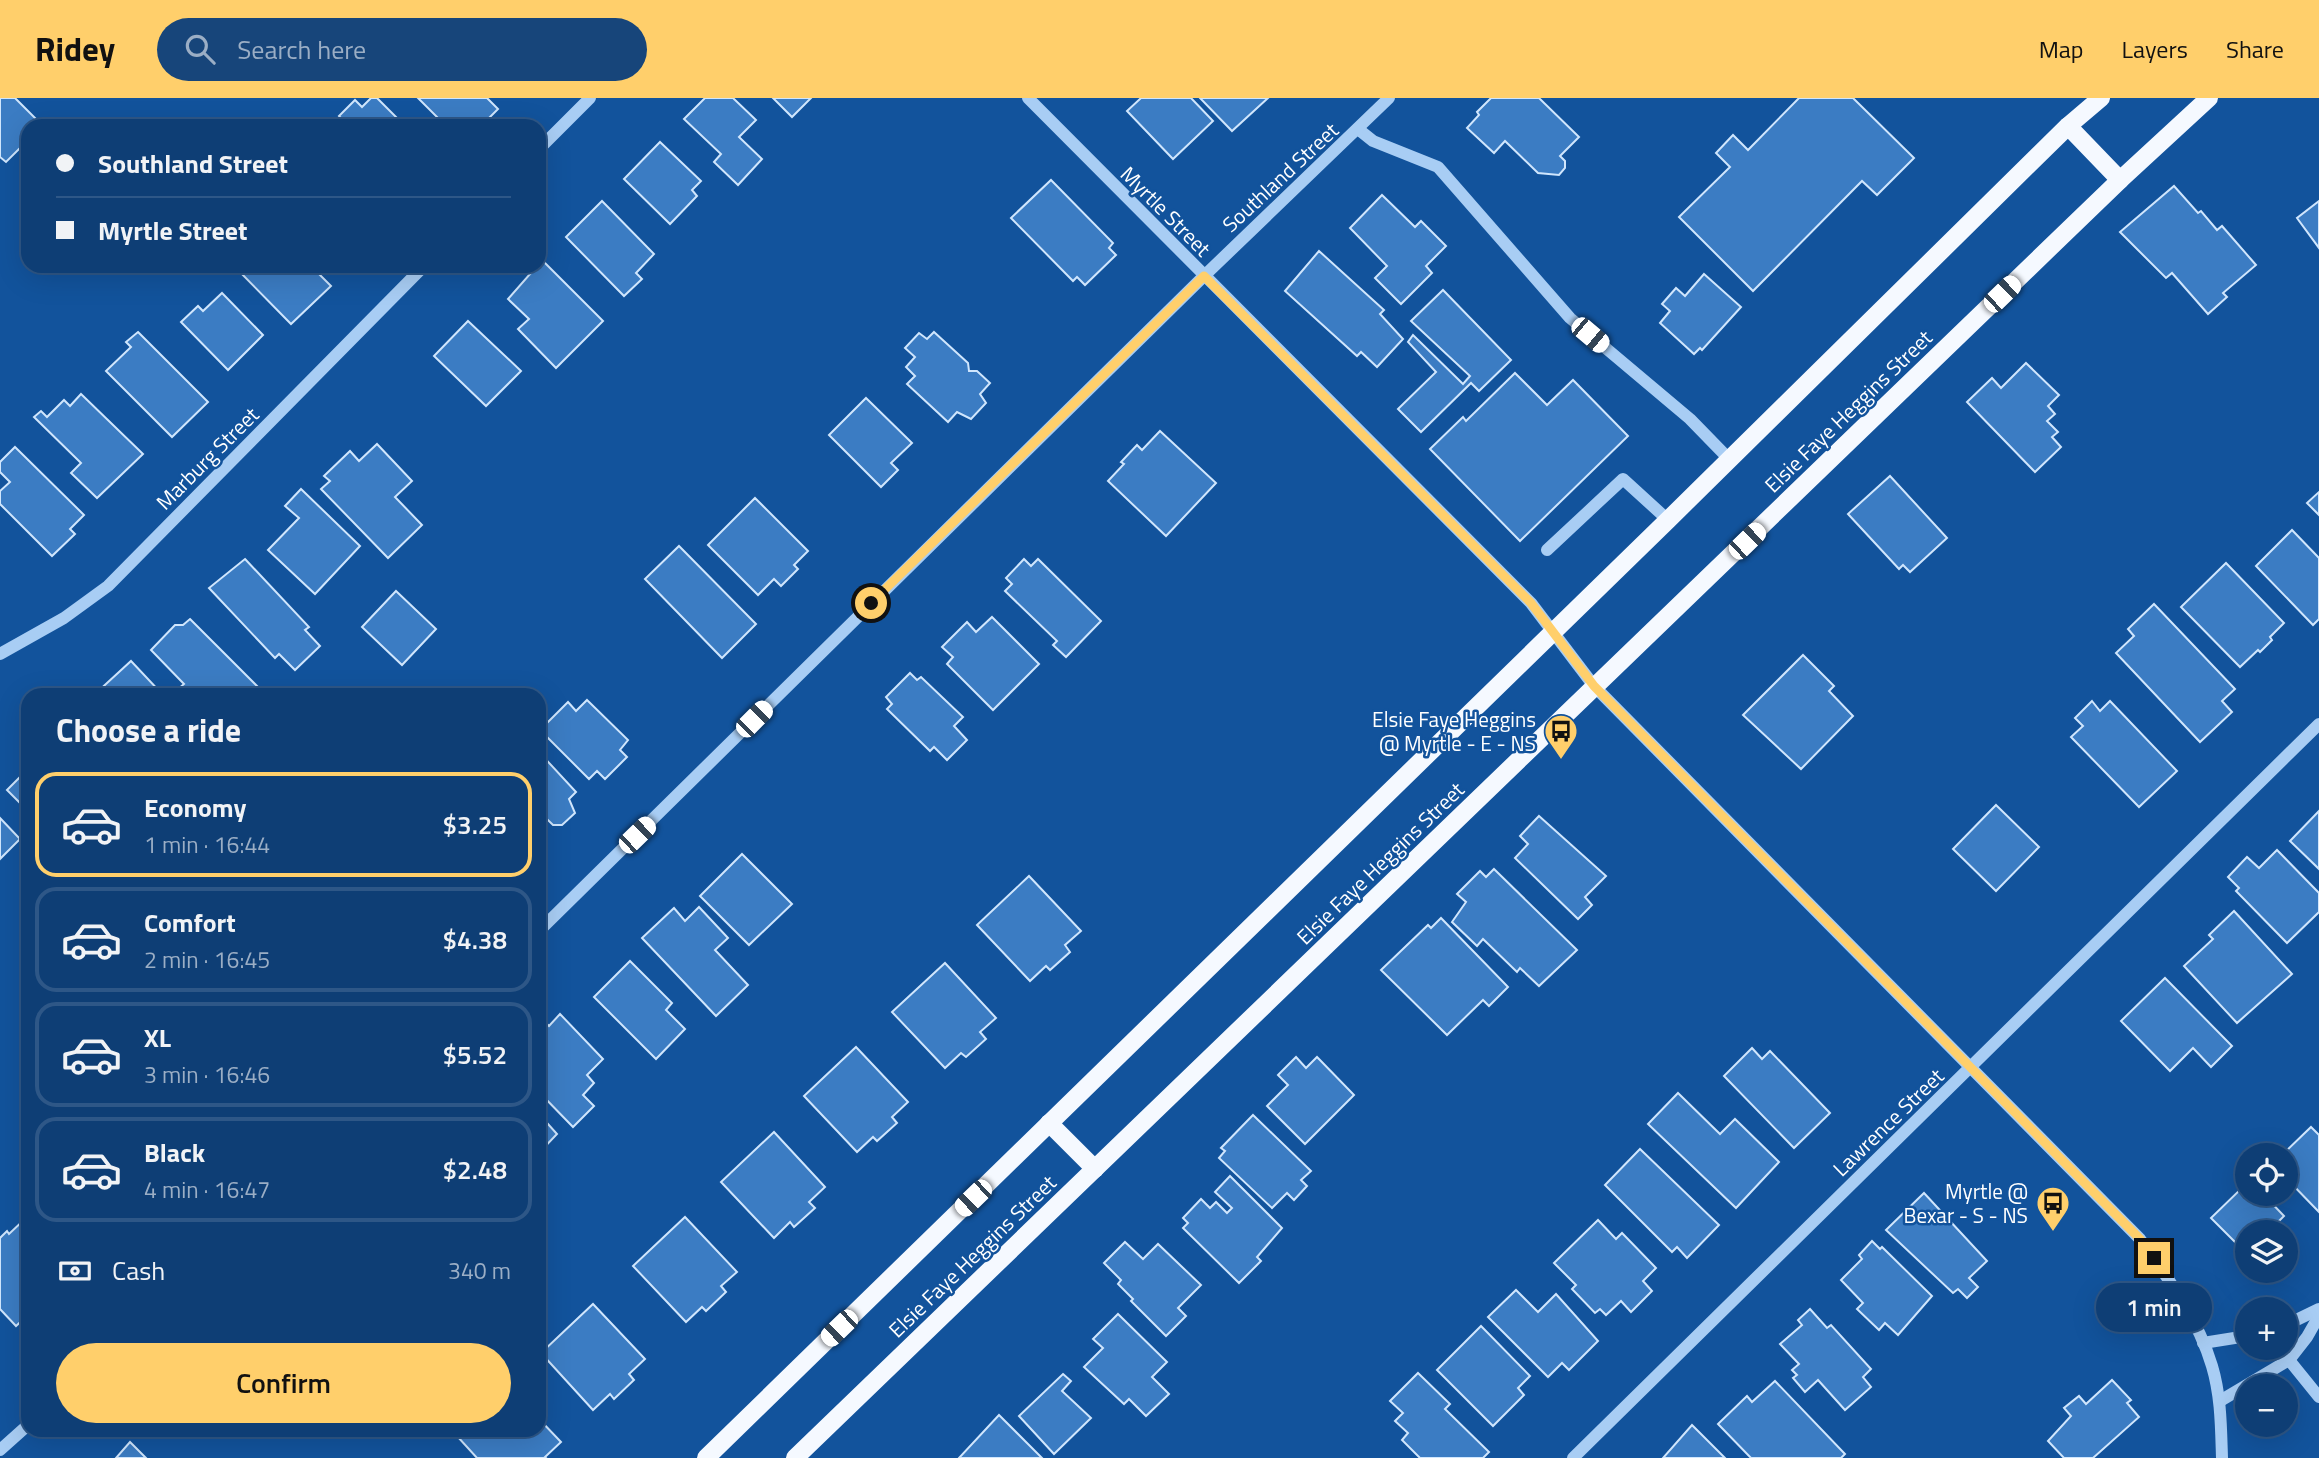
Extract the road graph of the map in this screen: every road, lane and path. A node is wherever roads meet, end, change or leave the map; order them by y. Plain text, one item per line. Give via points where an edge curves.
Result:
1 (590, 98) edge
2 (1028, 98) edge
3 (1389, 98) edge
4 (2101, 98) edge
5 (2209, 98) edge
6 (2068, 126) junction
7 (1358, 129) junction
8 (546, 142) edge
9 (2120, 180) junction
10 (417, 273) edge
11 (1204, 276) junction
12 (1728, 459) junction
13 (1668, 520) junction
14 (1546, 550) dead end
15 (1552, 632) junction
16 (0, 654) edge
17 (1594, 686) junction
18 (2319, 724) edge
19 (546, 924) edge
20 (1971, 1068) junction
21 (1049, 1123) junction
22 (1095, 1169) junction
23 (2319, 1310) edge
24 (2319, 1316) edge
25 (2298, 1320) edge
26 (2235, 1338) edge
27 (2203, 1343) junction
28 (2298, 1349) edge
29 (2290, 1360) joint
30 (2319, 1397) edge
31 (2220, 1401) junction
32 (21, 1431) edge
33 (0, 1450) edge
34 (706, 1458) edge
35 (794, 1458) edge
36 (1573, 1458) edge
37 (2222, 1458) edge

1 - 8 street
2 - 11 street, Myrtle Street
3 - 7 street, Southland Street
4 - 6 main road, Elsie Faye Heggins Street
5 - 9 main road, Elsie Faye Heggins Street
6 - 9 main road
6 - 12 main road, Elsie Faye Heggins Street
7 - 11 street, Southland Street
7 - 12 street via 1373,141 1438,167 1570,318 1690,419
9 - 17 main road, Elsie Faye Heggins Street
10 - 16 street, Marburg Street via 108,586 64,618
11 - 15 street, Myrtle Street via 1531,603
11 - 19 street, Southland Street
12 - 13 main road, Elsie Faye Heggins Street
13 - 14 street via 1623,479
13 - 15 main road, Elsie Faye Heggins Street
15 - 17 street, Myrtle Street
15 - 21 main road, Elsie Faye Heggins Street
17 - 20 street, Myrtle Street
17 - 22 main road, Elsie Faye Heggins Street
18 - 20 street, Lawrence Street
20 - 27 street, Myrtle Street via 2140,1239 2181,1297
20 - 36 street, Lawrence Street
21 - 22 main road
21 - 34 main road, Elsie Faye Heggins Street
22 - 35 main road, Elsie Faye Heggins Street
23 - 25 street
24 - 28 street
26 - 27 street
27 - 31 street, Myrtle Street
29 - 30 street
29 - 31 street
31 - 37 street, Myrtle Street
32 - 33 street

